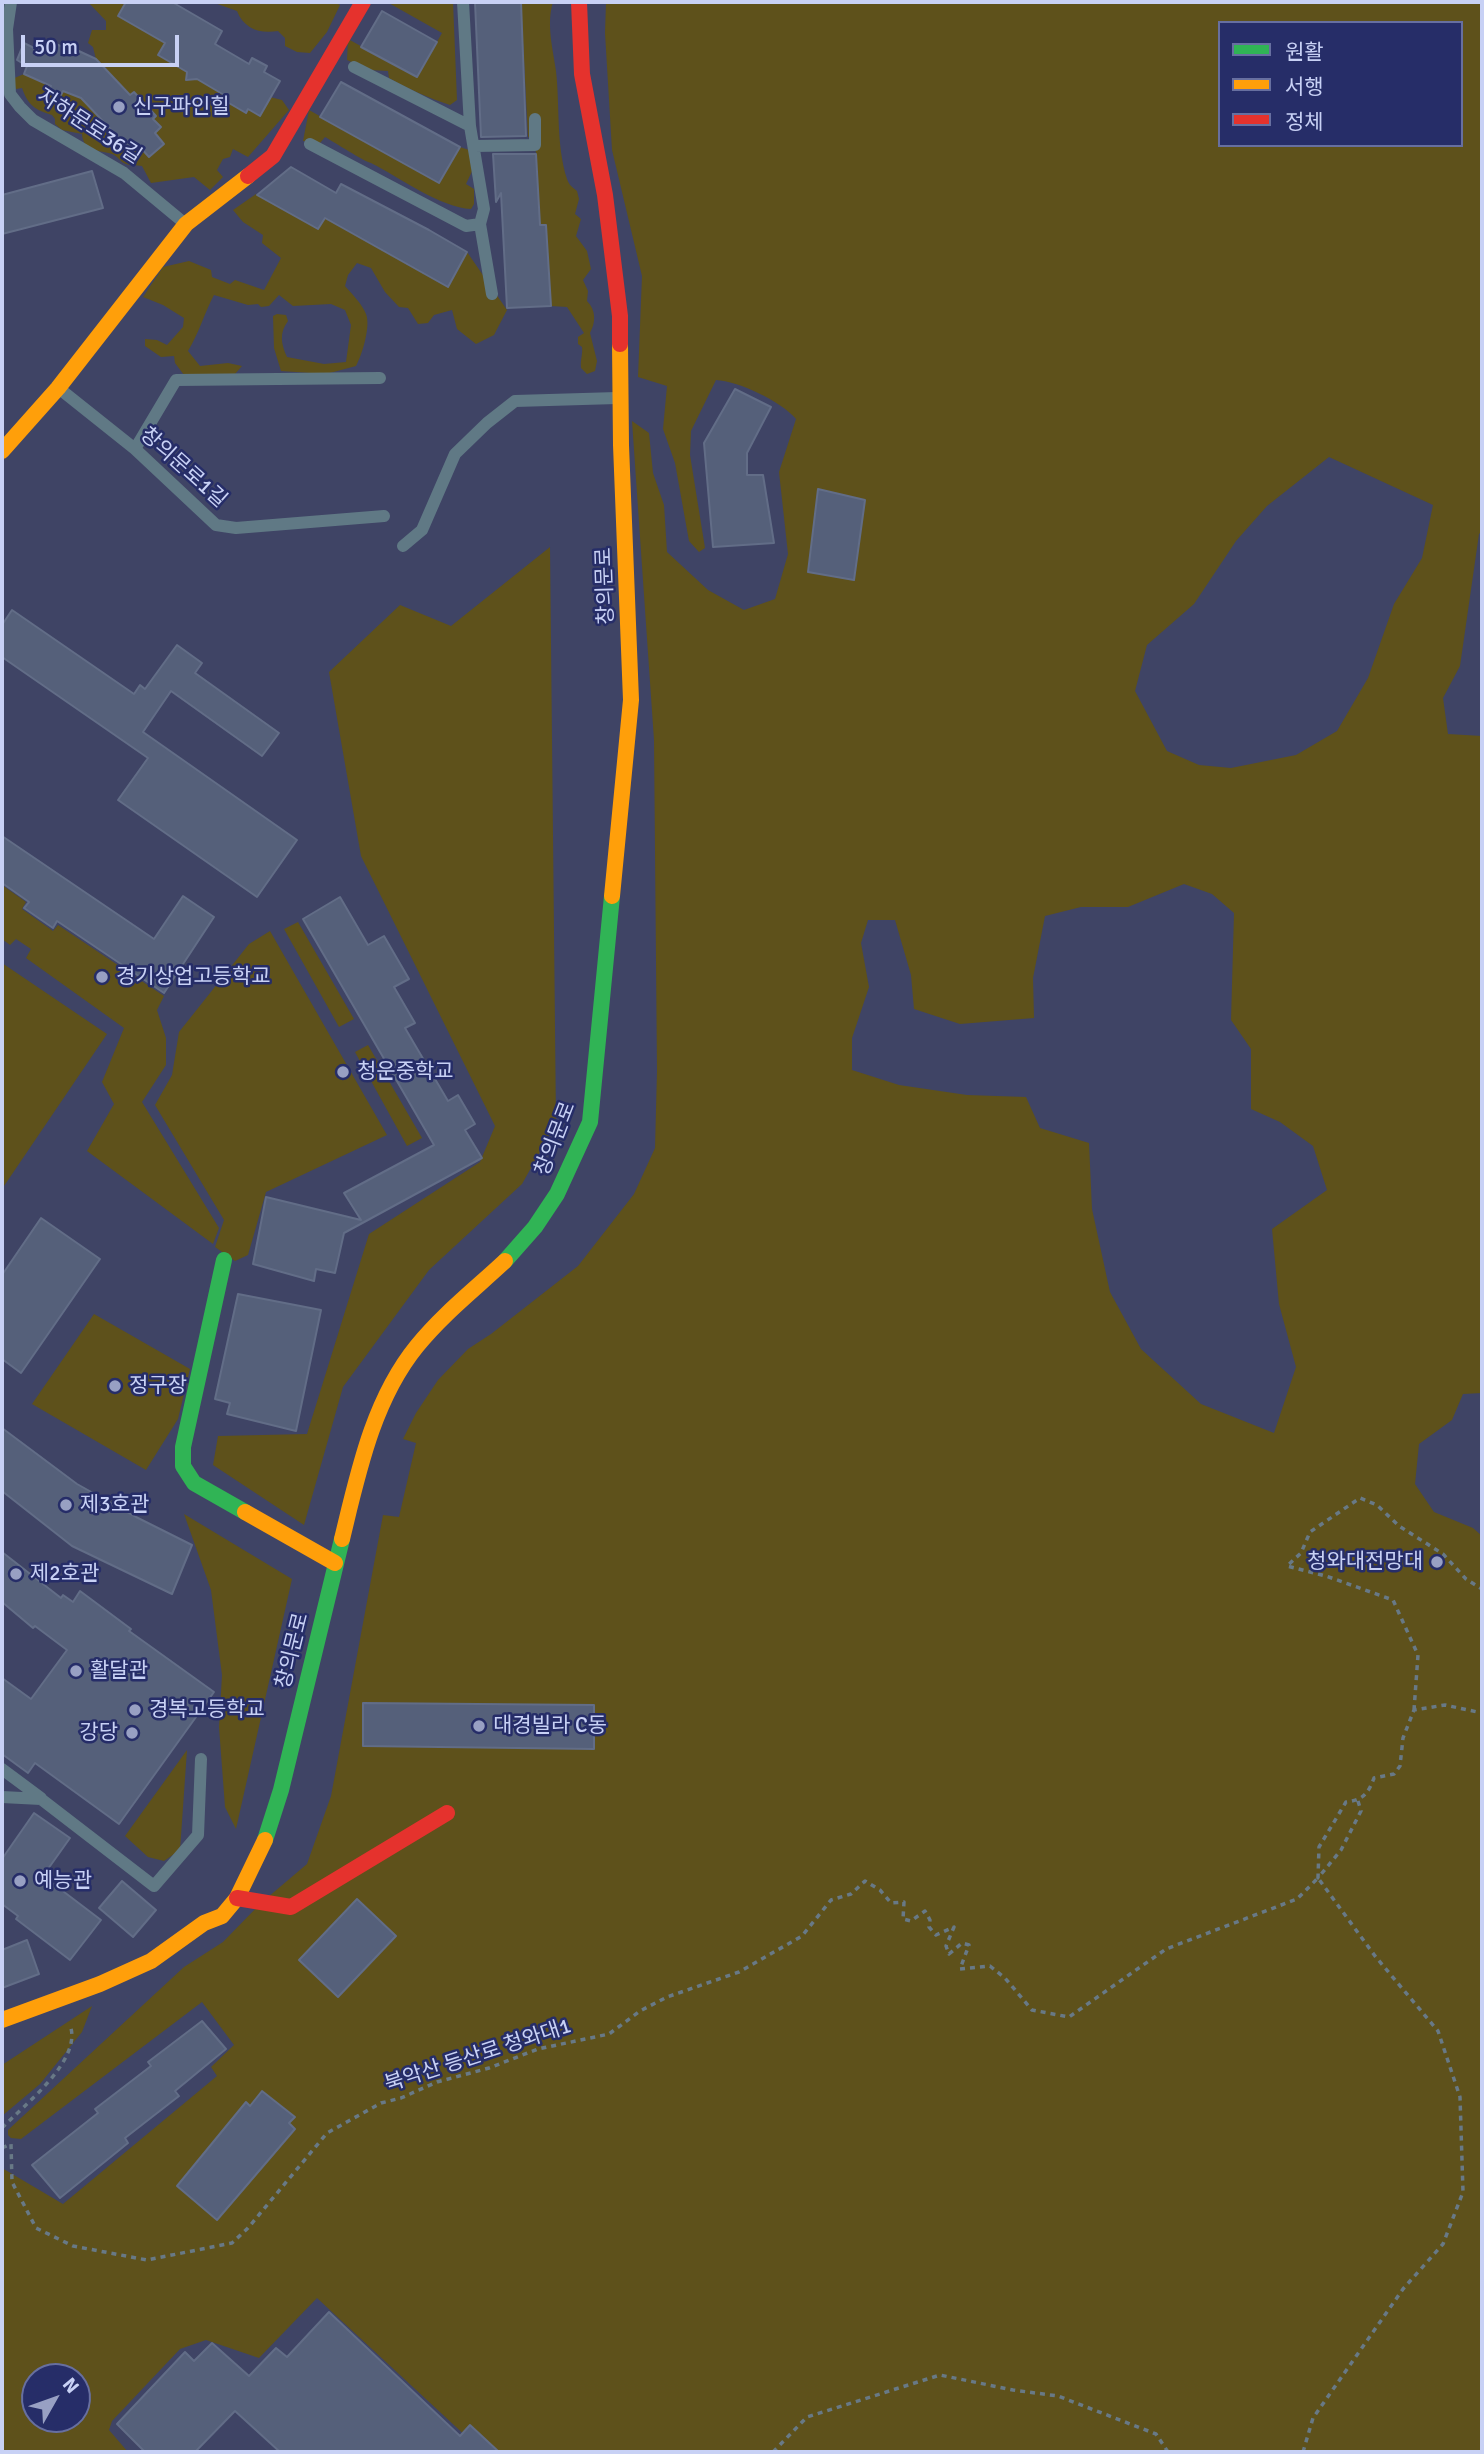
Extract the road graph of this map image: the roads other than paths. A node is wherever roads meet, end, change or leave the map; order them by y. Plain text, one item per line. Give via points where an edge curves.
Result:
1 (11, 2) edge
2 (363, 2) edge
3 (463, 2) edge
4 (579, 2) edge
5 (354, 67) dead end
6 (534, 119) dead end
7 (470, 125) junction
8 (310, 144) dead end
9 (475, 146) junction
10 (186, 224) junction
11 (480, 224) junction
12 (492, 294) dead end
13 (380, 378) dead end
14 (58, 388) junction
15 (621, 397) junction
16 (135, 449) junction
17 (2, 451) edge
18 (384, 516) dead end
19 (403, 547) dead end
20 (224, 1260) dead end
21 (335, 1563) junction
22 (201, 1759) dead end
23 (2, 1769) edge
24 (2, 1797) edge
25 (41, 1799) junction
26 (447, 1813) dead end
27 (237, 1898) junction
28 (2, 2020) edge

1 - 10 lane, 자하문로36길 via 6,29 10,94 20,107 33,120 124,173
2 - 10 street via 272,156
3 - 7 lane
4 - 15 street, 창의문로 via 582,74 605,195 620,316
5 - 7 lane
6 - 9 lane via 535,145
7 - 9 lane
8 - 11 lane via 466,226
9 - 11 lane via 484,209
10 - 14 street
11 - 12 lane
13 - 16 lane via 176,380
14 - 16 lane, 창의문로1길
14 - 17 street
15 - 19 lane via 515,401 456,454 422,530
15 - 21 street, 창의문로 via 631,700 590,1122 570,1170 535,1229 415,1347 385,1397 366,1444
16 - 18 lane, 창의문로1길 via 216,525
20 - 21 street via 183,1447 183,1466 194,1483
21 - 27 street, 창의문로 via 281,1790 266,1839
22 - 25 lane via 198,1835 154,1886
23 - 25 lane
24 - 25 lane
26 - 27 street via 291,1907
27 - 28 street, 창의문로 via 222,1916 204,1923 150,1961

